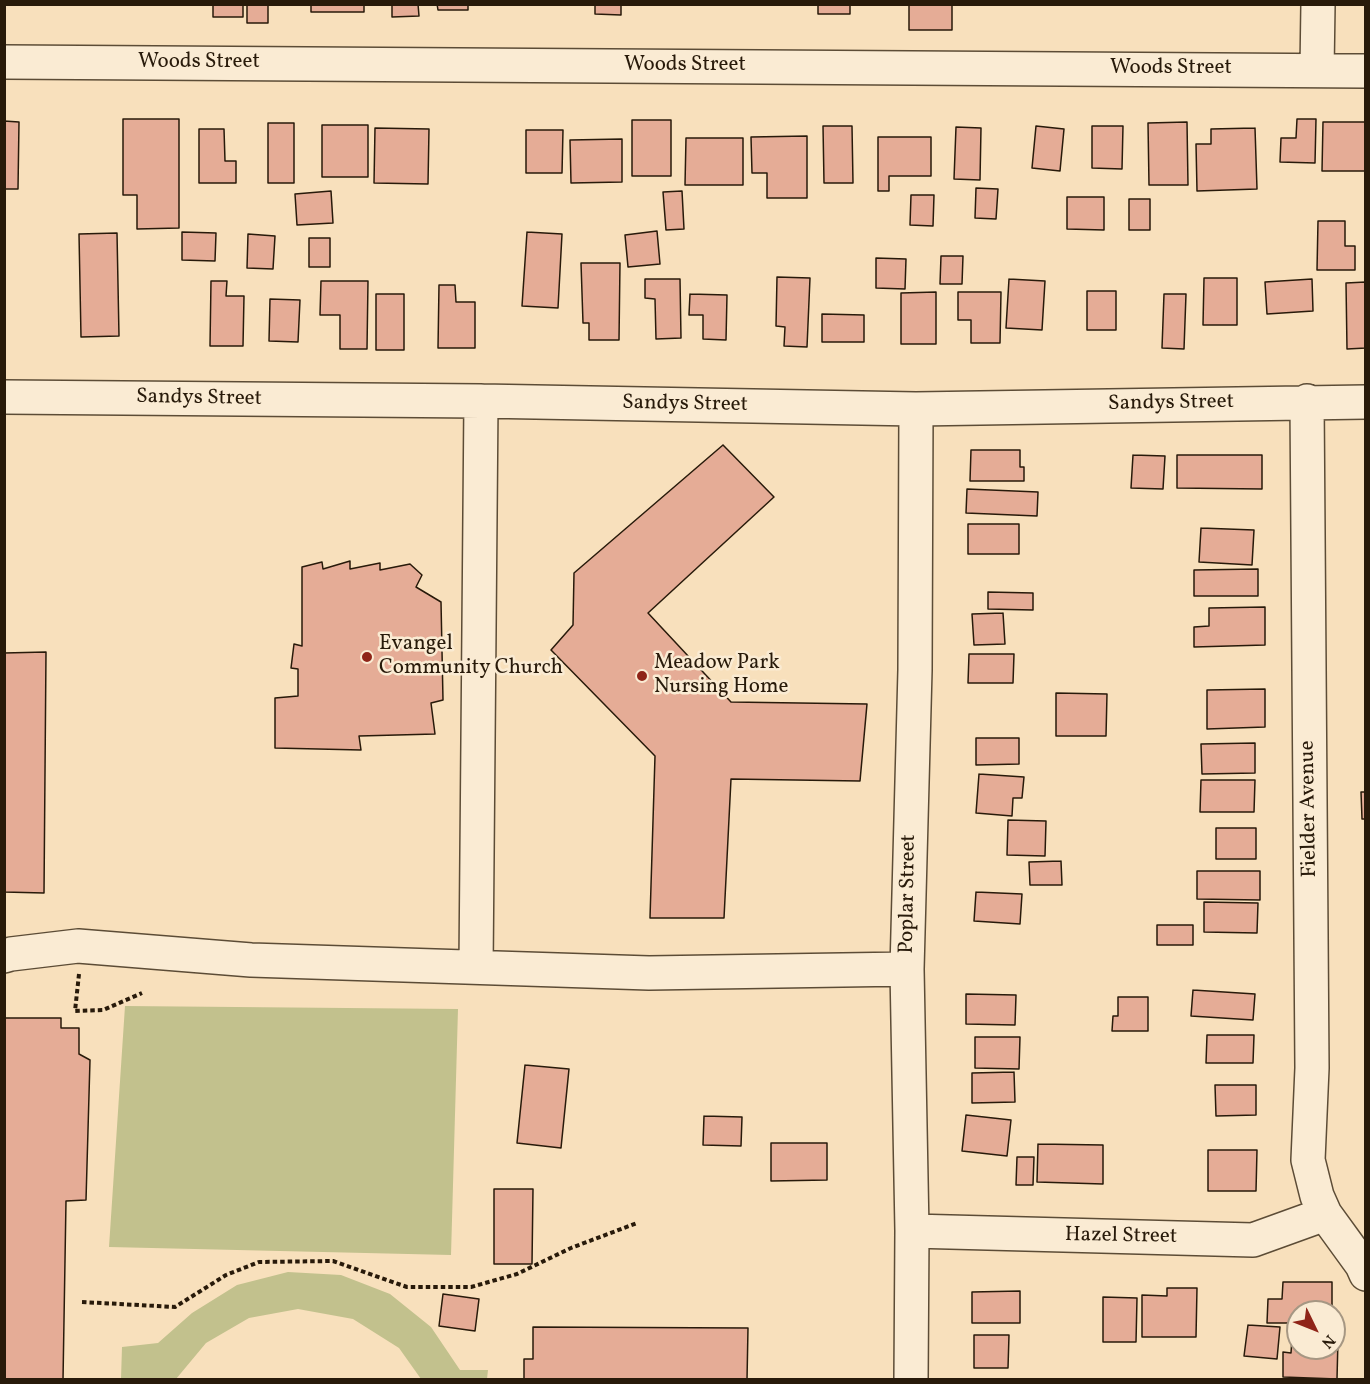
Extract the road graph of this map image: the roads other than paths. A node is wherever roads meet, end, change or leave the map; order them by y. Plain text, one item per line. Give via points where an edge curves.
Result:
1 (1318, 4) edge
2 (4, 62) edge
3 (1317, 70) junction
4 (1365, 71) edge
5 (4, 397) edge
6 (481, 401) junction
7 (1307, 401) junction
8 (1365, 402) edge
9 (916, 409) junction
10 (4, 956) edge
11 (476, 967) junction
12 (908, 969) junction
13 (1325, 1214) junction
14 (912, 1231) junction
15 (1365, 1274) edge
16 (911, 1380) edge

1 - 3 street
2 - 3 street, Woods Street
3 - 4 street, Woods Street
5 - 6 street, Sandys Street
6 - 9 street, Sandys Street
6 - 11 street
7 - 8 street, Sandys Street
7 - 9 street, Sandys Street
7 - 13 street, Fielder Avenue via 1312,1056 1308,1160
9 - 12 street, Poplar Street
10 - 11 street via 81,947 251,960
11 - 12 street via 649,973
12 - 14 street, Poplar Street
13 - 14 street, Hazel Street via 1253,1240
13 - 15 street, Fielder Avenue
14 - 16 street, Poplar Street

